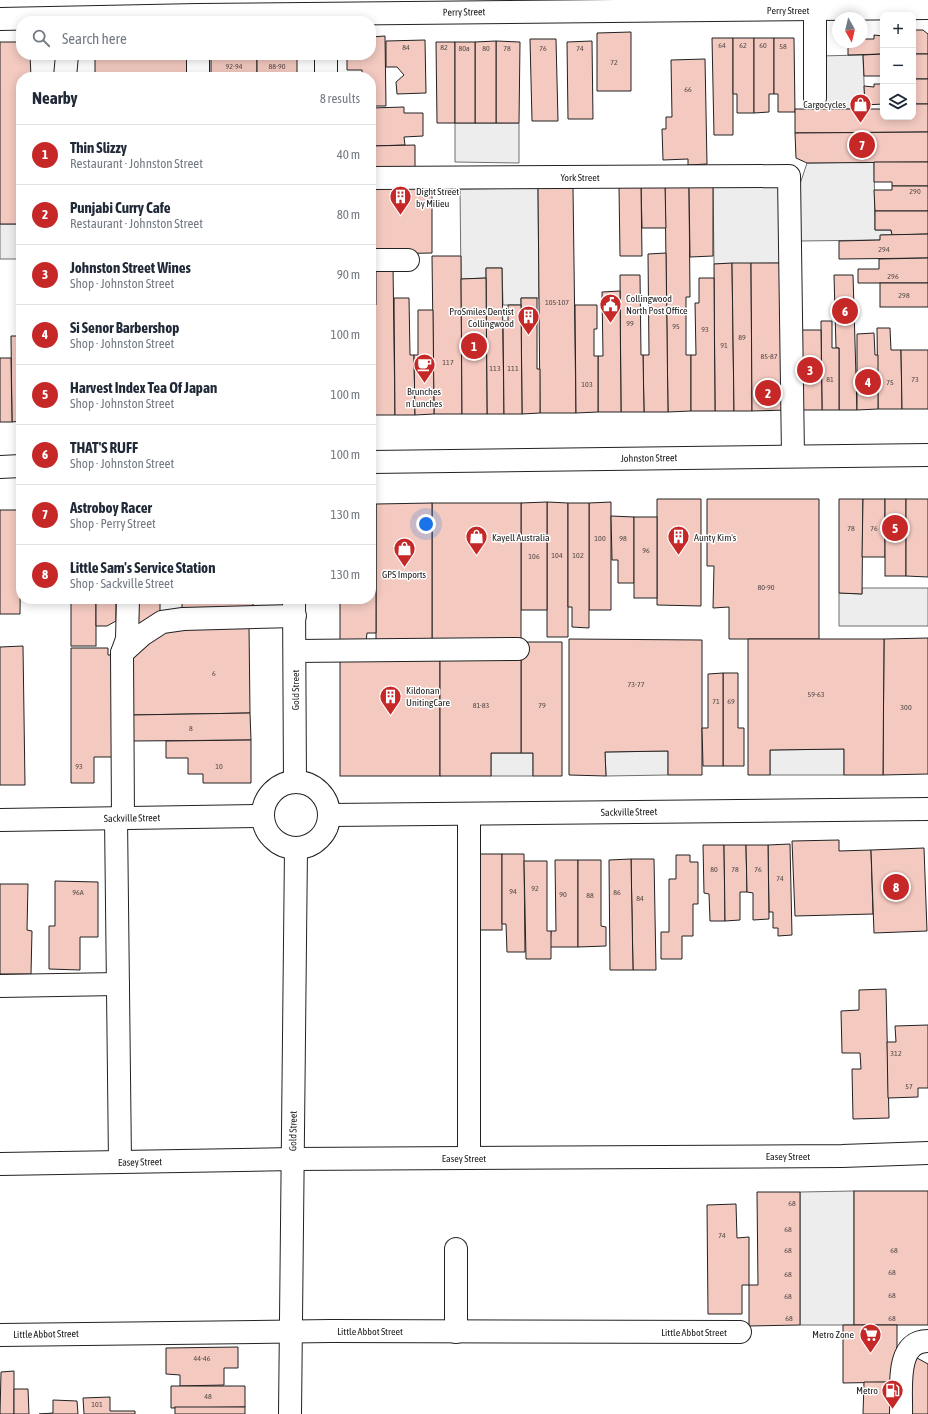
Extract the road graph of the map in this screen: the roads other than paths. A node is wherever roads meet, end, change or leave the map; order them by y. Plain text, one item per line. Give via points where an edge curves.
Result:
1 (613, 5) edge
2 (928, 8) edge
3 (815, 10) junction
4 (325, 12) edge
5 (64, 13) edge
6 (32, 16) edge
7 (144, 16) edge
8 (240, 16) edge
9 (16, 18) edge
10 (0, 19) edge
11 (67, 60) edge
12 (198, 60) edge
13 (326, 60) edge
14 (65, 72) edge
15 (198, 72) edge
16 (326, 72) edge
17 (815, 98) dead end
18 (376, 178) edge
19 (376, 260) edge
20 (408, 260) dead end
21 (928, 455) edge
22 (793, 456) junction
23 (376, 462) edge
24 (16, 466) edge
25 (0, 467) edge
26 (128, 604) edge
27 (294, 608) edge
28 (518, 649) dead end
29 (295, 651) junction
30 (122, 653) junction
31 (295, 782) junction
32 (928, 809) edge
33 (469, 814) junction
34 (330, 815) junction
35 (263, 816) junction
36 (119, 818) junction
37 (0, 820) edge
38 (296, 848) junction
39 (118, 984) junction
40 (0, 986) edge
41 (928, 1153) edge
42 (469, 1158) junction
43 (293, 1159) junction
44 (120, 1162) junction
45 (0, 1164) edge
46 (456, 1250) dead end
47 (291, 1331) junction
48 (456, 1332) junction
49 (740, 1332) dead end
50 (0, 1335) edge
51 (928, 1341) edge
52 (290, 1414) edge
53 (901, 1414) edge

1 - 3 street, Perry Street
1 - 4 street, Perry Street
2 - 3 street, Perry Street
3 - 17 street
4 - 8 street, Perry Street
5 - 6 street, Perry Street
5 - 7 street, Perry Street
9 - 10 street, Perry Street
11 - 14 street
12 - 15 street
13 - 16 street
18 - 22 street, York Street via 789,176
19 - 20 street
21 - 22 street, Johnston Street
22 - 23 street, Johnston Street
24 - 25 street
26 - 30 street via 127,639
27 - 29 street, Gold Street
27 - 30 street via 162,622
28 - 29 street
29 - 31 street, Gold Street
30 - 36 street
31 - 34 street via 306,783 319,792 328,805
31 - 35 street via 285,784 269,796
32 - 33 street, Sackville Street
33 - 34 street, Sackville Street
33 - 42 street
34 - 38 street via 328,825 316,842 307,847
35 - 36 street, Sackville Street
35 - 38 street via 270,835 282,844
36 - 37 street, Sackville Street
36 - 39 street
38 - 43 street, Gold Street
39 - 40 street
39 - 44 street
41 - 42 street, Easey Street
42 - 43 street, Easey Street
43 - 44 street, Easey Street
43 - 47 street, Gold Street
44 - 45 street, Easey Street
46 - 48 street
47 - 48 street, Little Abbot Street
47 - 50 street, Little Abbot Street
47 - 52 street, Gold Street
48 - 49 street, Little Abbot Street
51 - 53 street via 921,1341 910,1348 902,1364

